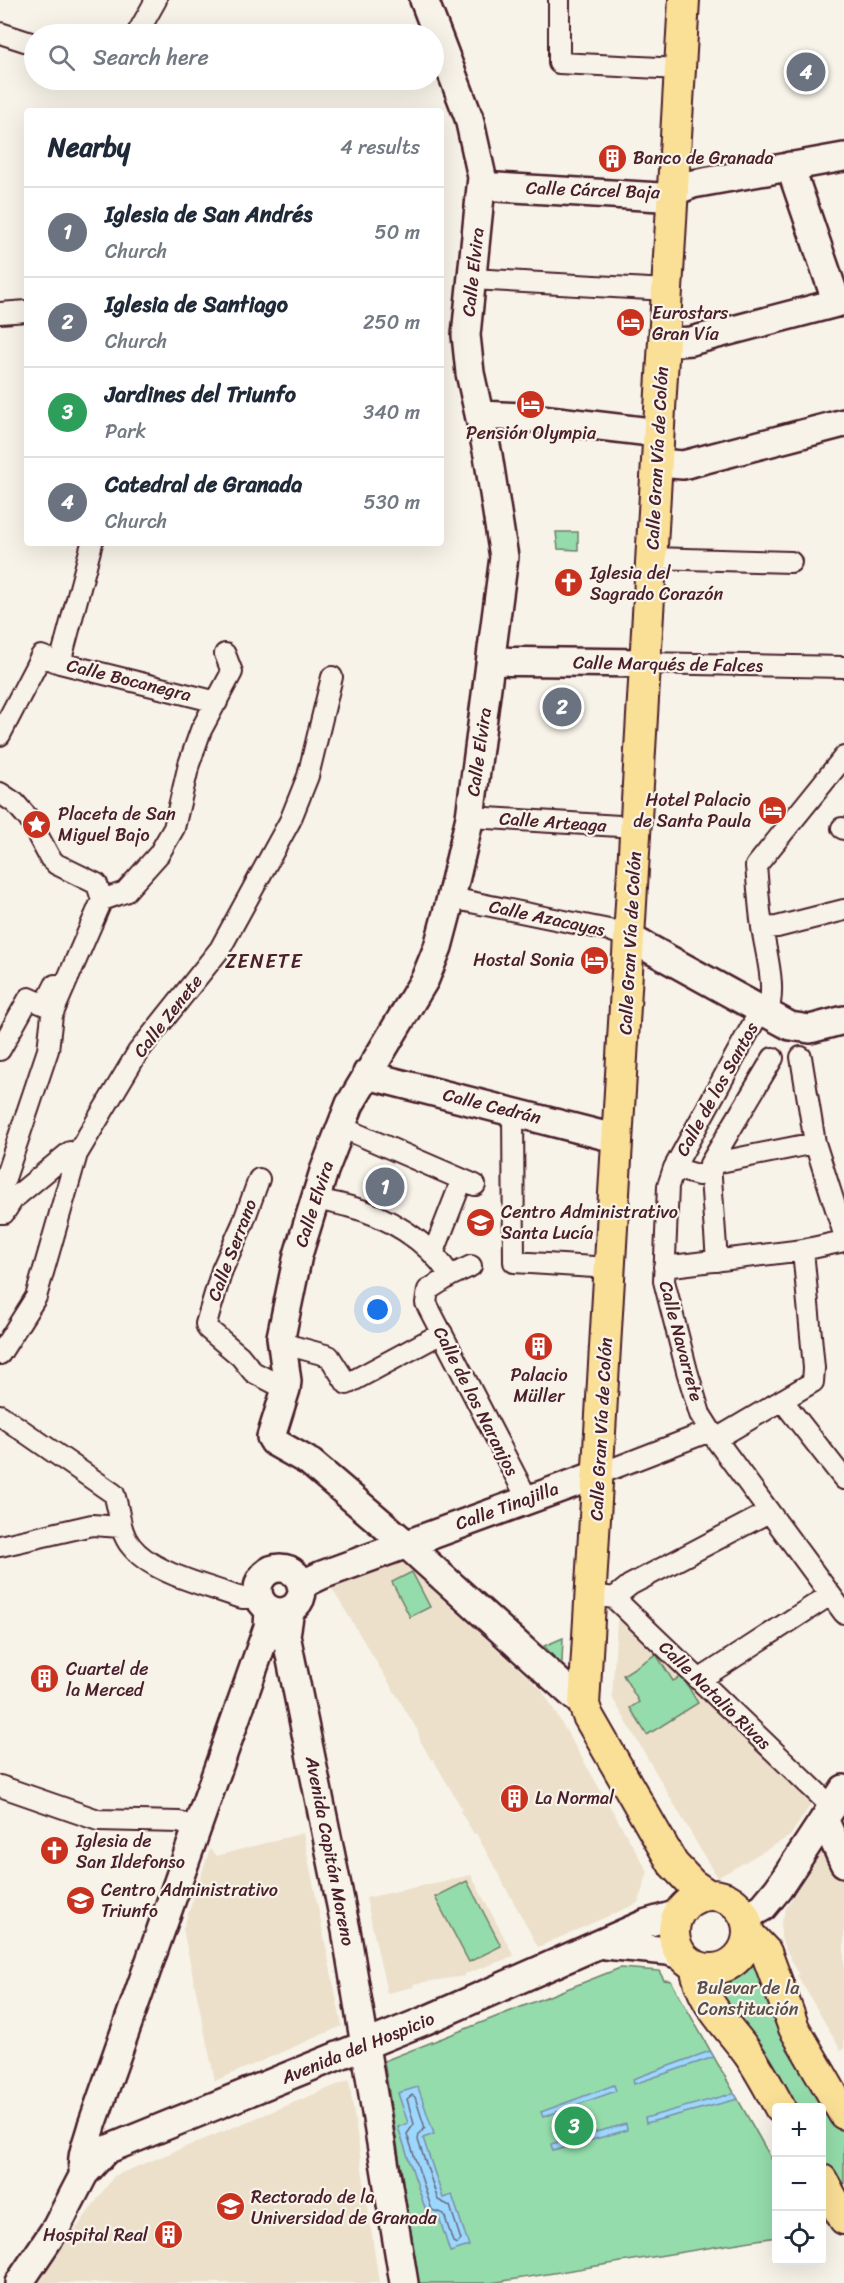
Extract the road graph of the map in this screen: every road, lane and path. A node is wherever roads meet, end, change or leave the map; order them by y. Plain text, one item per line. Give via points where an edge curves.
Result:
1 (156, 0) edge
2 (424, 0) edge
3 (559, 0) edge
4 (684, 0) edge
5 (143, 24) edge
6 (433, 24) edge
7 (0, 33) edge
8 (24, 41) edge
9 (444, 52) edge
10 (680, 69) junction
11 (844, 157) edge
12 (790, 166) junction
13 (482, 186) junction
14 (672, 192) junction
15 (471, 279) junction
16 (667, 290) junction
17 (841, 302) edge
18 (24, 311) edge
19 (0, 314) edge
20 (664, 343) junction
21 (481, 415) junction
22 (844, 423) edge
23 (659, 433) junction
24 (657, 463) junction
25 (91, 546) edge
26 (652, 558) junction
27 (791, 562) dead end
28 (225, 654) dead end
29 (491, 660) junction
30 (60, 663) junction
31 (646, 663) junction
32 (844, 667) edge
33 (332, 677) dead end
34 (217, 702) junction
35 (0, 735) edge
36 (844, 757) edge
37 (0, 793) edge
38 (470, 817) junction
39 (636, 827) junction
40 (451, 898) junction
41 (102, 900) junction
42 (844, 910) edge
43 (762, 928) junction
44 (88, 933) junction
45 (630, 938) junction
46 (764, 1013) junction
47 (844, 1020) edge
48 (0, 1050) edge
49 (801, 1057) dead end
50 (773, 1058) dead end
51 (367, 1073) junction
52 (513, 1111) junction
53 (341, 1127) junction
54 (618, 1138) junction
55 (815, 1143) junction
56 (77, 1154) junction
57 (675, 1168) junction
58 (711, 1169) junction
59 (259, 1179) dead end
60 (0, 1193) edge
61 (315, 1198) junction
62 (0, 1214) edge
63 (844, 1234) edge
64 (844, 1241) edge
65 (802, 1250) junction
66 (432, 1254) junction
67 (717, 1261) junction
68 (471, 1266) dead end
69 (664, 1267) junction
70 (610, 1268) junction
71 (450, 1276) junction
72 (442, 1334) junction
73 (281, 1343) junction
74 (0, 1354) edge
75 (286, 1389) junction
76 (782, 1400) junction
77 (0, 1415) edge
78 (713, 1435) junction
79 (599, 1474) junction
80 (844, 1479) edge
81 (527, 1498) junction
82 (770, 1512) junction
83 (121, 1527) junction
84 (406, 1544) junction
85 (0, 1546) edge
86 (301, 1585) junction
87 (831, 1595) junction
88 (603, 1597) junction
89 (265, 1604) junction
90 (844, 1613) edge
91 (259, 1652) junction
92 (291, 1658) junction
93 (699, 1680) junction
94 (584, 1705) junction
95 (0, 1786) edge
96 (833, 1805) edge
97 (197, 1827) junction
98 (844, 1863) edge
99 (673, 1864) junction
100 (708, 1895) junction
101 (680, 1912) junction
102 (747, 1925) junction
103 (600, 1945) junction
104 (689, 1961) junction
105 (365, 2044) junction
106 (777, 2103) edge
107 (844, 2114) edge
108 (92, 2125) junction
109 (114, 2148) junction
110 (84, 2174) junction
111 (826, 2187) edge
112 (844, 2219) edge
113 (52, 2238) junction
114 (19, 2283) edge
115 (27, 2283) edge
116 (404, 2283) edge

1 - 5 street
2 - 6 main road, Calle Elvira
3 - 10 street via 559,63
4 - 10 main road, Calle Gran Vía de Colón
7 - 8 street
9 - 13 main road, Calle Elvira via 469,118
10 - 14 main road, Calle Gran Vía de Colón
11 - 12 main road, Calle Cárcel Baja
12 - 14 main road, Calle Cárcel Baja via 693,184
12 - 17 main road
13 - 14 main road, Calle Cárcel Baja via 660,196
13 - 15 main road, Calle Elvira
14 - 16 main road, Calle Gran Vía de Colón
15 - 16 street
15 - 21 main road, Calle Elvira via 467,345
16 - 20 main road, Calle Gran Vía de Colón
17 - 20 main road via 691,341
18 - 19 street
20 - 23 main road, Calle Gran Vía de Colón
21 - 23 main road
21 - 29 main road, Calle Elvira via 504,556
22 - 24 main road via 683,465
23 - 24 main road, Calle Gran Vía de Colón
24 - 26 main road, Calle Gran Vía de Colón
25 - 30 street
26 - 27 street
26 - 31 main road, Calle Gran Vía de Colón
28 - 34 street via 232,672
29 - 31 main road, Calle Marqués de Falces
29 - 38 main road, Calle Elvira
30 - 34 street, Calle Bocanegra
30 - 35 street, Calle Bocanegra via 41,656
31 - 32 street, Calle Marqués de Falces
31 - 39 main road, Calle Gran Vía de Colón
33 - 56 street, Calle Zenete via 308,776 262,875 220,949 138,1052
34 - 41 street via 201,730 174,828 159,854 126,892
36 - 43 street via 756,867
37 - 41 street via 29,819 50,858 97,884
38 - 39 street, Calle Arteaga
38 - 40 main road, Calle Elvira
39 - 45 main road, Calle Gran Vía de Colón
40 - 45 street, Calle Azacayas via 609,930
40 - 51 main road, Calle Elvira via 425,979
41 - 44 street
42 - 43 street
43 - 46 street via 771,1004
44 - 48 street via 80,930 45,1005 29,998
44 - 60 street via 52,1015 48,1050
45 - 46 main road, Calle Azacayas
45 - 54 main road, Calle Gran Vía de Colón
46 - 47 main road, Calle Azacayas via 799,1029
46 - 57 street, Calle de los Santos
49 - 55 street
50 - 58 street
51 - 52 main road, Calle Cedrán
51 - 53 main road, Calle Elvira
52 - 54 main road, Calle Cedrán
52 - 70 street via 514,1262
53 - 61 main road, Calle Elvira
53 - 66 street via 469,1182
54 - 70 main road, Calle Gran Vía de Colón
55 - 58 street
55 - 63 street
56 - 62 street via 70,1152
56 - 74 street, Calle Zenete via 36,1297
57 - 58 street via 699,1175
57 - 69 street, Calle Navarrete via 668,1186
58 - 67 street
59 - 75 street, Calle Serrano via 222,1270 206,1324 253,1372
61 - 66 street via 383,1219 412,1236
61 - 73 main road, Calle Elvira via 298,1255
64 - 65 street
65 - 67 street
65 - 76 street, Calle Tinajilla via 813,1382
66 - 71 street
67 - 69 street
68 - 71 street
69 - 78 street, Calle Navarrete via 664,1281 695,1368 700,1414
70 - 79 main road, Calle Gran Vía de Colón
71 - 72 street, Calle de los Naranjos via 428,1290 426,1303
72 - 73 street via 347,1384 329,1356
72 - 81 street, Calle de los Naranjos
73 - 75 main road, Calle Elvira
75 - 84 main road, Calle Elvira via 271,1437 274,1442 308,1461
76 - 78 street, Calle Tinajilla
76 - 80 street
77 - 83 street via 114,1494
78 - 79 street, Calle Tinajilla
78 - 82 street, Calle Navarrete
79 - 81 main road, Calle Tinajilla
79 - 88 main road, Calle Gran Vía de Colón
81 - 84 main road, Calle Tinajilla
82 - 87 street, Calle Navarrete
82 - 88 street
83 - 85 street via 94,1525
83 - 89 street via 130,1546 160,1569
84 - 86 main road, Calle Tinajilla
84 - 94 main road
86 - 89 main road via 299,1601
86 - 89 main road via 288,1570 275,1569 260,1581
87 - 90 street, Calle Navarrete
87 - 93 street
88 - 93 street, Calle Natalio Rivas
88 - 94 main road, Calle Gran Vía de Colón
89 - 91 main road via 268,1627
89 - 92 main road, Avenida Capitán Moreno via 286,1635
91 - 92 main road via 278,1652
91 - 97 main road
92 - 105 main road, Avenida Capitán Moreno
93 - 96 street, Calle Natalio Rivas
94 - 99 main road
95 - 97 street via 98,1820 179,1822
96 - 98 main road
96 - 102 main road via 778,1889
97 - 108 main road
99 - 100 main road
99 - 101 main road
100 - 101 main road via 689,1902
100 - 102 main road via 734,1903
101 - 103 main road, Avenida del Hospicio
101 - 104 main road via 674,1931 676,1943
102 - 104 main road via 744,1949 734,1961 708,1969
102 - 107 main road via 766,1952 794,2028
103 - 104 main road, Avenida del Hospicio via 658,1949
103 - 105 main road, Avenida del Hospicio
104 - 106 main road via 710,2004 749,2055
105 - 109 main road, Avenida del Hospicio
105 - 116 main road, Avenida Capitán Moreno
108 - 109 main road via 99,2138
108 - 110 main road via 83,2156
109 - 110 main road via 106,2150
109 - 113 main road via 89,2178
110 - 113 main road
111 - 112 main road
113 - 114 main road
113 - 115 main road

